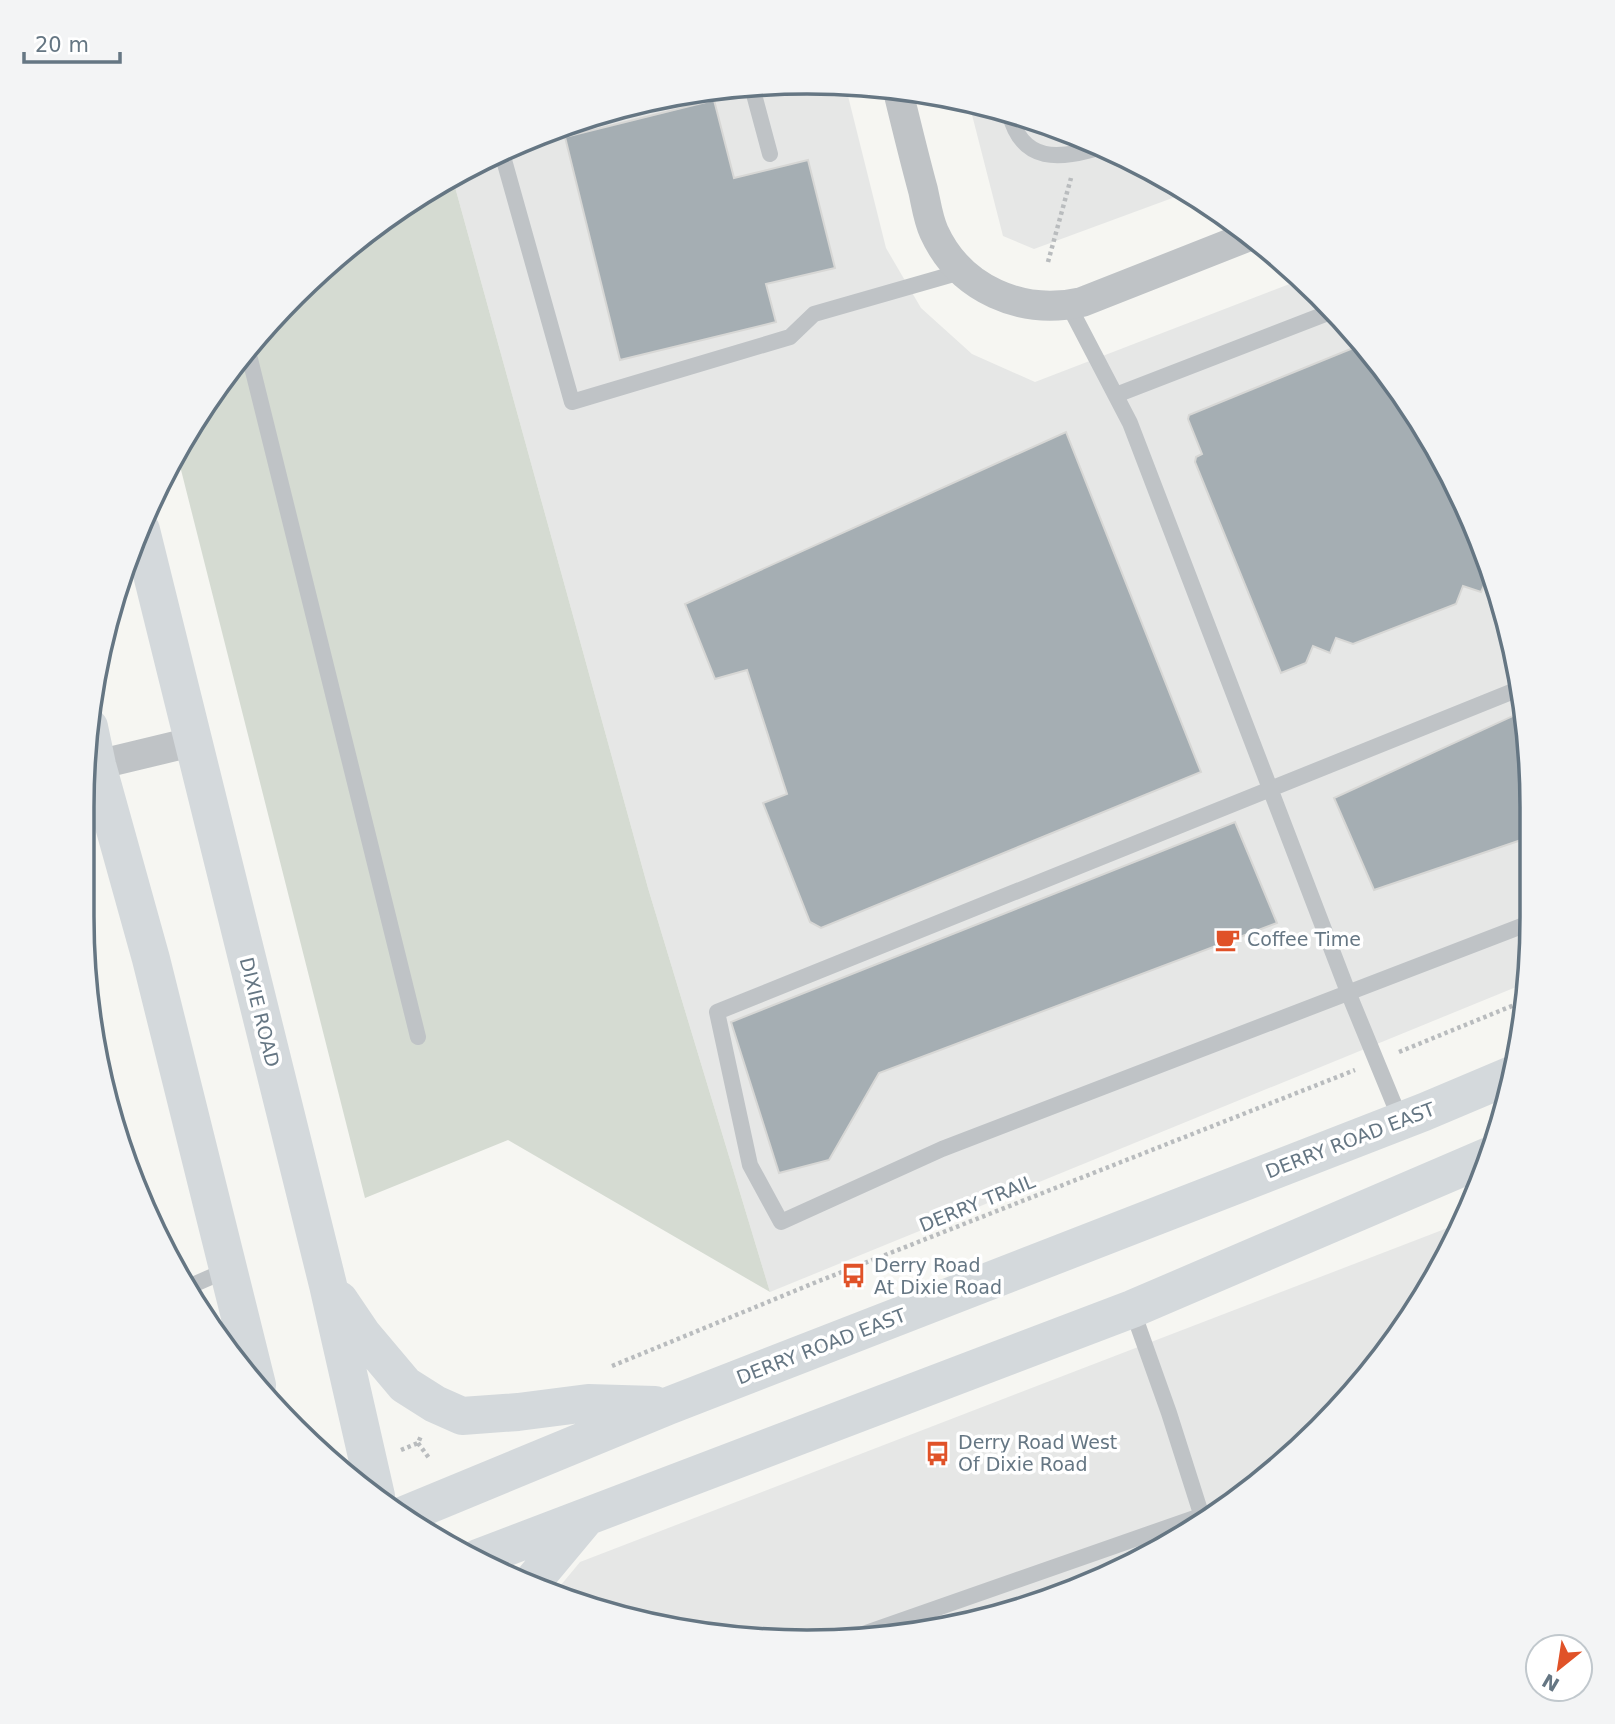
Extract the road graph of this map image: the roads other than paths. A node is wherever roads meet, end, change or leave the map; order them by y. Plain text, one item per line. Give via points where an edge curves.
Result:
1 (755, 97) edge
2 (900, 101) edge
3 (1014, 125) edge
4 (1086, 152) edge
5 (770, 154) dead end
6 (505, 162) edge
7 (1239, 240) edge
8 (964, 271) junction
9 (1069, 306) junction
10 (1323, 315) edge
11 (247, 367) edge
12 (1116, 395) junction
13 (145, 546) edge
14 (1511, 692) edge
15 (192, 742) junction
16 (96, 765) edge
17 (95, 780) edge
18 (1269, 789) junction
19 (1520, 927) edge
20 (1348, 992) junction
21 (418, 1037) dead end
22 (1501, 1079) edge
23 (1401, 1121) junction
24 (1477, 1161) edge
25 (228, 1270) junction
26 (196, 1283) edge
27 (328, 1284) junction
28 (1132, 1309) junction
29 (247, 1358) edge
30 (667, 1406) junction
31 (373, 1482) edge
32 (414, 1511) edge
33 (1200, 1511) edge
34 (585, 1519) junction
35 (1168, 1532) edge
36 (489, 1554) edge
37 (537, 1576) edge
38 (888, 1624) edge

1 - 5 lane
2 - 8 street via 933,231
3 - 4 lane via 1020,140 1041,154
6 - 8 lane via 572,402 790,337 814,314
7 - 9 street
8 - 9 street via 1018,304
9 - 12 lane
10 - 12 lane
11 - 21 lane
12 - 18 lane
13 - 15 main road, DIXIE ROAD
14 - 18 lane
15 - 16 street
15 - 27 main road, DIXIE ROAD
17 - 25 main road via 151,959
18 - 20 lane
18 - 20 lane via 717,1012 750,1165 780,1222 942,1149
19 - 20 lane
20 - 23 lane
22 - 23 main road, DERRY ROAD EAST
23 - 30 main road, DERRY ROAD EAST
24 - 28 main road
25 - 26 lane
25 - 29 main road
27 - 30 main road via 405,1385 462,1416 588,1403
27 - 31 main road, DIXIE ROAD
28 - 33 lane
28 - 34 main road
30 - 32 main road, DERRY ROAD EAST
34 - 36 main road
34 - 37 main road
35 - 38 lane

